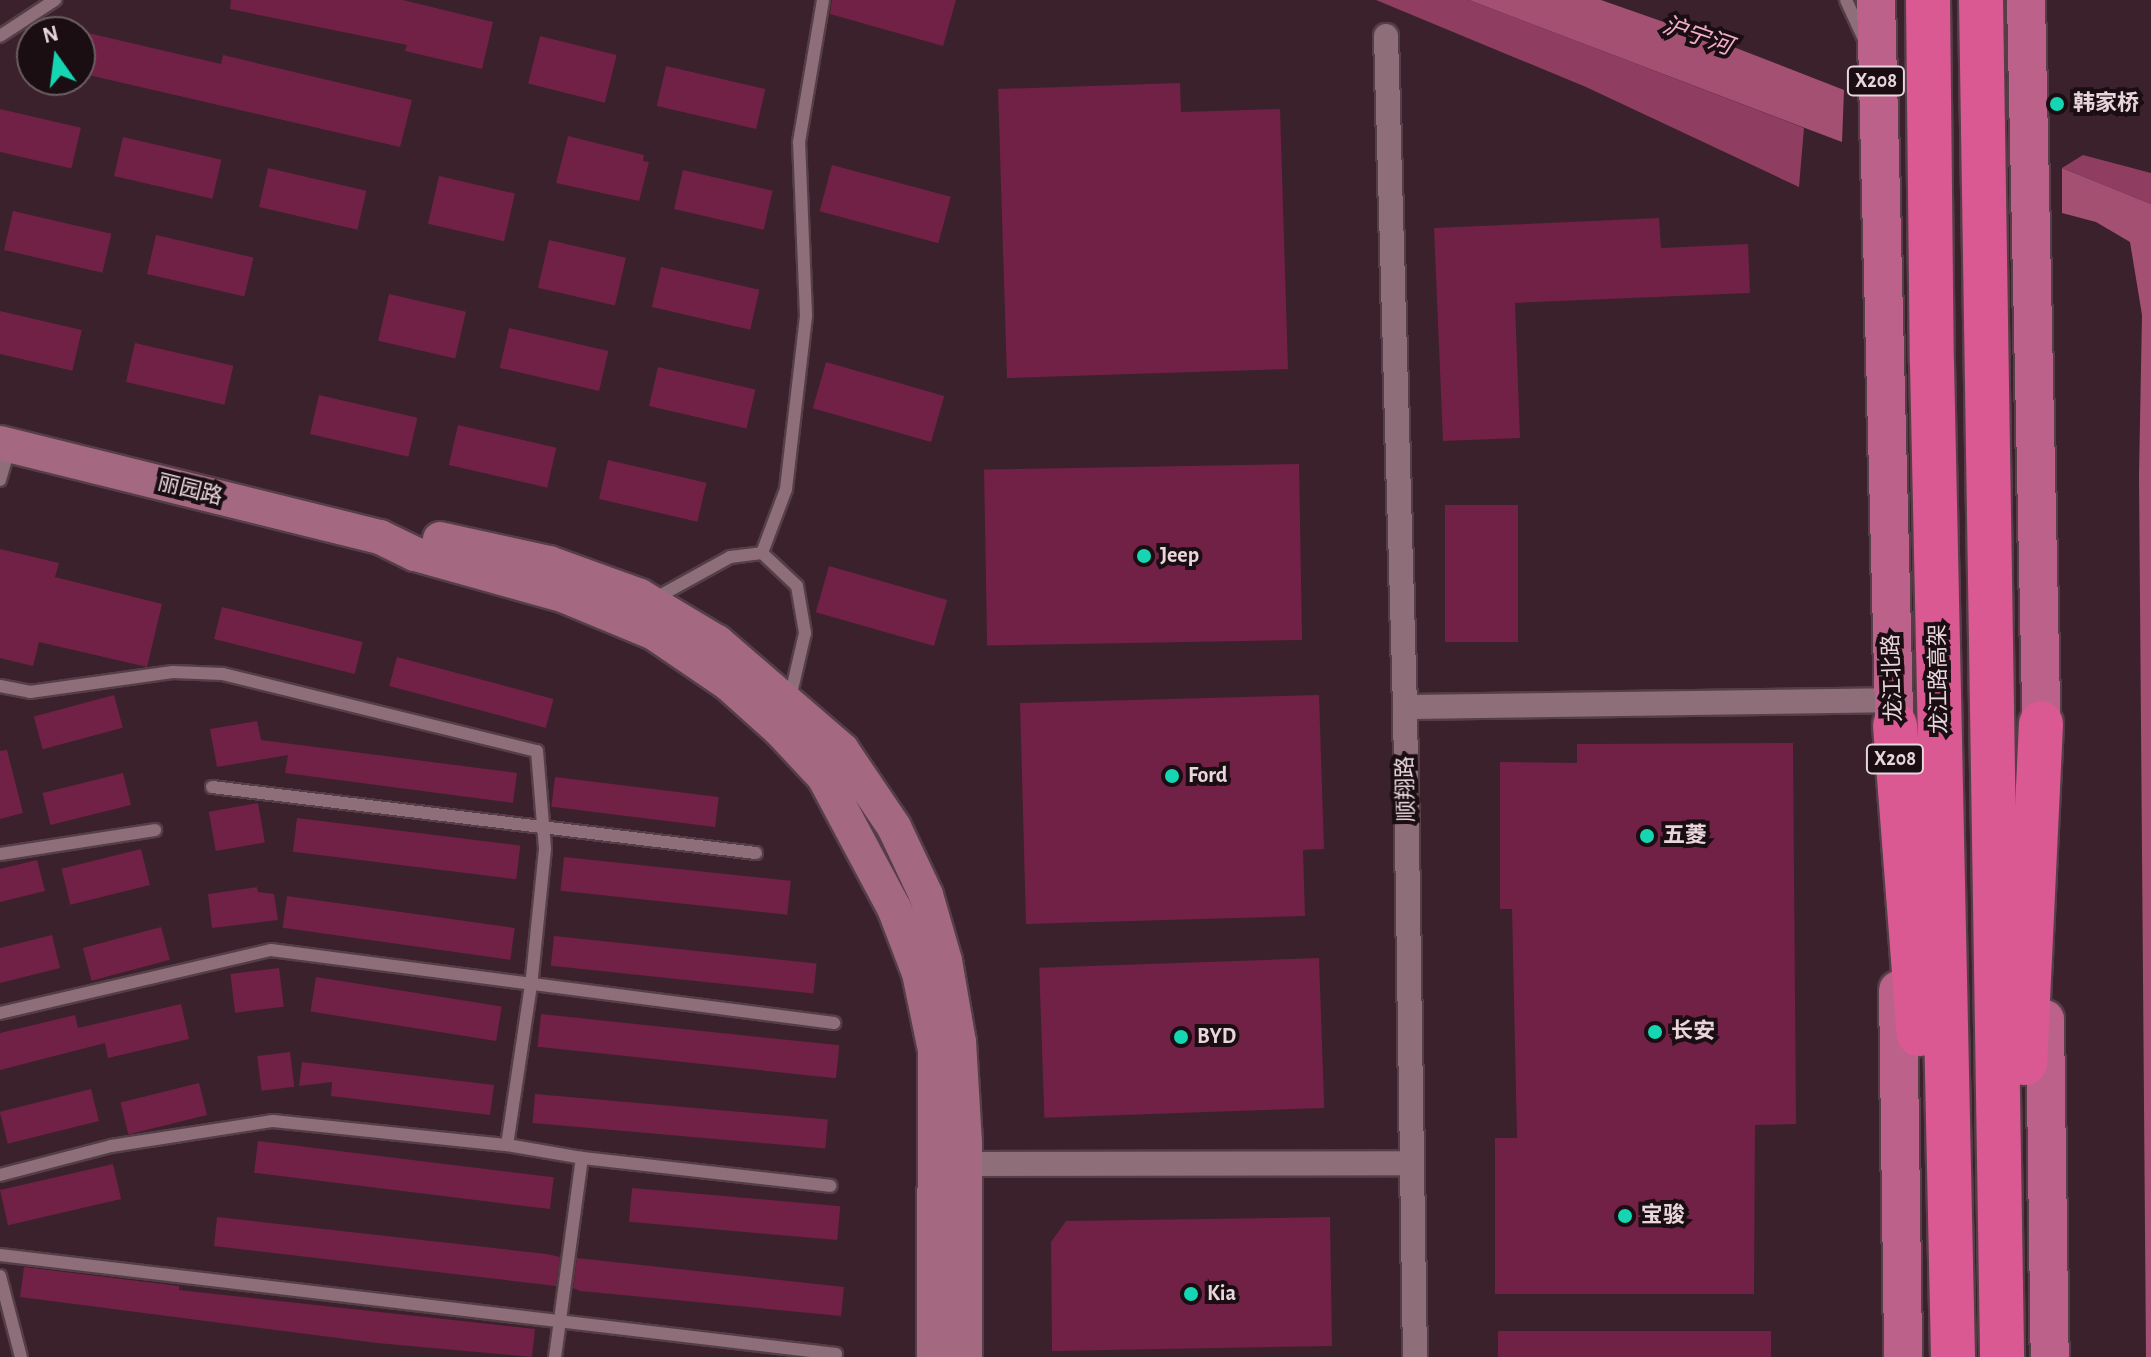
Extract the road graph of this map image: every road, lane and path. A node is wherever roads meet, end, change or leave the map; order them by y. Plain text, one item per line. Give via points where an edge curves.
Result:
1 (55, 0) edge
2 (823, 0) edge
3 (1846, 0) edge
4 (1876, 0) edge
5 (1928, 0) edge
6 (1981, 0) edge
7 (2034, 7) edge
8 (0, 36) edge
9 (1386, 36) dead end
10 (1876, 64) junction
11 (5, 445) edge
12 (0, 480) edge
13 (380, 537) junction
14 (762, 553) junction
15 (650, 602) junction
16 (0, 686) edge
17 (789, 701) junction
18 (1405, 707) junction
19 (1894, 712) junction
20 (2041, 723) junction
21 (212, 787) dead end
22 (544, 827) junction
23 (155, 830) dead end
24 (756, 853) dead end
25 (0, 854) edge
26 (531, 984) junction
27 (0, 1013) edge
28 (834, 1023) dead end
29 (507, 1145) junction
30 (582, 1158) junction
31 (1411, 1163) junction
32 (965, 1164) junction
33 (0, 1175) edge
34 (830, 1186) dead end
35 (0, 1255) edge
36 (0, 1276) edge
37 (560, 1321) junction
38 (836, 1354) dead end
39 (21, 1357) edge
40 (555, 1357) edge
41 (934, 1357) edge
42 (965, 1357) edge
43 (1415, 1357) edge
44 (1903, 1357) edge
45 (1944, 1357) edge
46 (1953, 1357) edge
47 (2002, 1357) edge
48 (2011, 1357) edge
49 (2050, 1357) edge

1 - 8 lane
2 - 14 lane via 799,142 806,315 786,489
3 - 10 lane
4 - 10 main road, 龙江北路 / X208
5 - 46 highway, 龙江路高架
6 - 47 highway
7 - 20 main road via 2028,56
9 - 18 street, 顺翔路
10 - 19 main road, 龙江北路 / X208
11 - 12 lane
11 - 13 street, 丽园路
13 - 15 street via 408,532 549,563
13 - 41 street via 415,554 565,596 654,633 729,684 824,777 894,908 919,973 935,1050
14 - 15 lane via 730,557
14 - 17 lane via 797,586 805,633
15 - 17 street via 717,642
16 - 22 lane via 30,692 173,672 223,674 537,751
17 - 32 street via 842,750 894,827 926,895 945,961 959,1042
18 - 19 street
18 - 31 street, 顺翔路
19 - 44 main road, 龙江北路 / X208
19 - 45 highway
20 - 48 highway
20 - 49 main road
21 - 22 lane
22 - 24 lane
22 - 26 lane
23 - 25 lane
26 - 27 lane via 271,950
26 - 28 lane
26 - 29 lane
29 - 30 lane
29 - 33 lane via 273,1121 111,1146
30 - 34 lane
30 - 37 lane
31 - 32 street
31 - 43 street, 顺翔路
32 - 42 street
35 - 37 lane
36 - 39 lane
37 - 38 lane
37 - 40 lane

